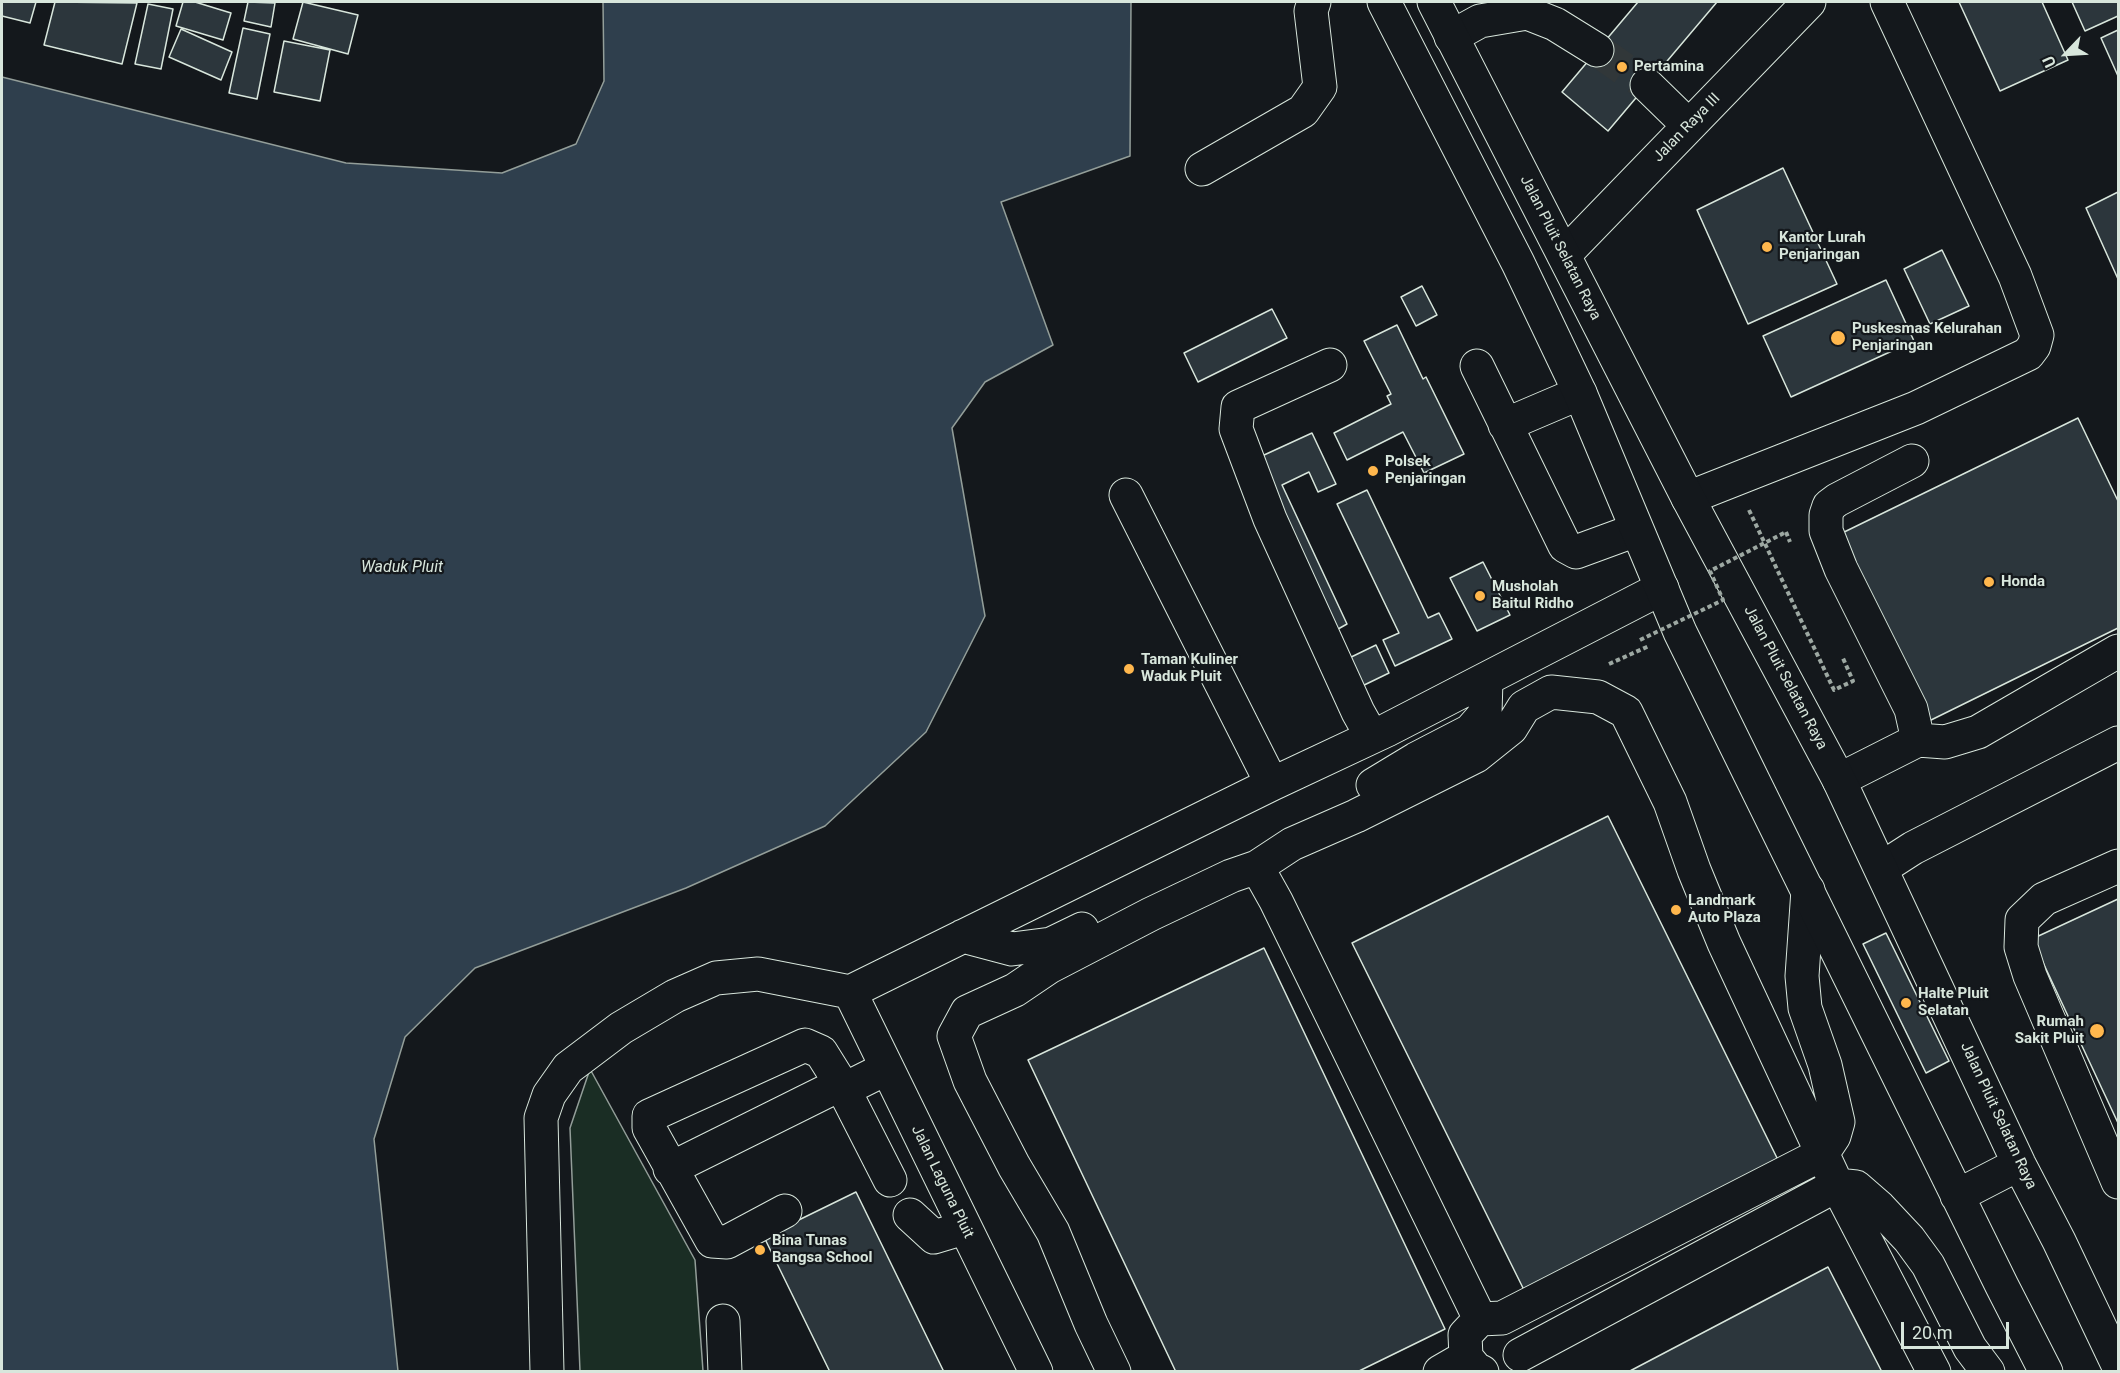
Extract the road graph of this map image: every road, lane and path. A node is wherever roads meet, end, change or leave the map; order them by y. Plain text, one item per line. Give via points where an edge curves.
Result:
1 (1314, 2) edge
2 (1383, 2) edge
3 (1434, 2) edge
4 (1809, 2) edge
5 (1887, 2) edge
6 (1451, 37) junction
7 (1597, 50) tunnel mouth
8 (1647, 85) tunnel mouth
9 (1689, 126) junction
10 (1202, 169) dead end
11 (1564, 255) junction
12 (1330, 365) dead end
13 (1477, 366) dead end
14 (1580, 393) junction
15 (1505, 425) junction
16 (1912, 461) dead end
17 (1126, 495) dead end
18 (1688, 498) junction
19 (1747, 506) dead end
20 (1636, 530) junction
21 (1791, 543) dead end
22 (1662, 588) junction
23 (1631, 644) dead end
24 (1652, 644) dead end
25 (1839, 649) dead end
26 (2118, 651) edge
27 (1604, 656) dead end
28 (1486, 679) junction
29 (1372, 737) junction
30 (1918, 740) junction
31 (2118, 743) edge
32 (1839, 780) junction
33 (1272, 784) junction
34 (1293, 844) junction
35 (2118, 866) edge
36 (1882, 868) junction
37 (1244, 871) junction
38 (1808, 890) junction
39 (963, 936) junction
40 (850, 992) junction
41 (887, 1068) junction
42 (841, 1084) junction
43 (912, 1120) junction
44 (868, 1140) junction
45 (1822, 1154) junction
46 (2019, 1164) junction
47 (670, 1169) junction
48 (890, 1180) dead end
49 (2118, 1182) edge
50 (1837, 1185) junction
51 (1957, 1196) junction
52 (785, 1211) dead end
53 (910, 1215) dead end
54 (964, 1228) junction
55 (1491, 1318) junction
56 (723, 1321) dead end
57 (2118, 1365) edge
58 (1463, 1367) edge
59 (1508, 1367) edge
60 (547, 1371) edge
61 (725, 1371) edge
62 (1036, 1371) edge
63 (1114, 1371) edge
64 (1934, 1371) edge
65 (1988, 1371) edge
66 (2046, 1371) edge

1 - 10 main road via 1311,11 1320,87 1303,111
2 - 14 main road via 1518,263
3 - 6 main road, Jalan Pluit Selatan Raya
4 - 9 main road, Jalan Raya III
5 - 18 main road via 2015,276 2037,335 2034,346 2028,354 1916,408
6 - 7 main road via 1480,21 1527,14 1555,24
6 - 11 main road, Jalan Pluit Selatan Raya
8 - 9 main road
9 - 11 main road, Jalan Raya III
11 - 18 main road, Jalan Pluit Selatan Raya
12 - 29 main road via 1238,407 1236,429 1270,519
13 - 15 main road
14 - 15 main road
14 - 20 main road
15 - 20 main road via 1565,546 1576,552
16 - 30 main road via 1829,506 1825,523 1841,570 1911,709
17 - 33 main road
18 - 32 main road, Jalan Pluit Selatan Raya
19 - 25 path via 1834,690 1853,681
20 - 22 main road
21 - 23 path, bridge via 1786,532 1710,571 1723,600
22 - 28 main road
22 - 38 main road
24 - 27 path via 1609,664
26 - 30 main road via 1978,732 1945,742
28 - 29 main road
28 - 34 main road via 1485,714 1470,731 1350,798 1314,811 1298,823
29 - 33 main road
30 - 32 main road
31 - 36 main road via 1913,848
32 - 36 main road, Jalan Pluit Selatan Raya
33 - 39 main road
34 - 37 main road
34 - 45 main road via 1476,756 1511,728 1524,707 1551,692 1598,697 1626,712 1670,802 1724,943
35 - 49 main road via 2043,898 2022,920 2021,947
36 - 46 main road, Jalan Pluit Selatan Raya
37 - 39 main road via 1216,865 1196,868 1051,944 1012,949
37 - 55 main road via 1276,901
37 - 63 main road via 1151,914 967,1012 954,1036 970,1081 1053,1232 1090,1324
38 - 45 main road via 1802,976 1805,1008 1825,1065 1838,1122
38 - 51 main road
39 - 40 main road
40 - 41 main road, Jalan Laguna Pluit
40 - 60 main road via 758,974 716,978 675,996 621,1028 568,1068 549,1095 541,1118
41 - 42 main road via 853,1085
41 - 43 main road, Jalan Laguna Pluit
42 - 44 main road
42 - 47 main road
42 - 47 main road via 821,1052 805,1045 649,1116 649,1128
43 - 44 main road
43 - 54 main road, Jalan Laguna Pluit
44 - 48 main road
45 - 50 main road
45 - 55 main road
46 - 51 main road
46 - 57 main road, Jalan Pluit Selatan Raya
47 - 52 main road via 712,1241 727,1242
50 - 59 main road
50 - 64 main road
50 - 65 main road via 1856,1187 1909,1239 1928,1264 1970,1348
51 - 66 main road
53 - 54 main road via 934,1237
54 - 62 main road, Jalan Laguna Pluit
55 - 58 main road via 1465,1335
55 - 59 main road via 1515,1327 1521,1340
56 - 61 main road

